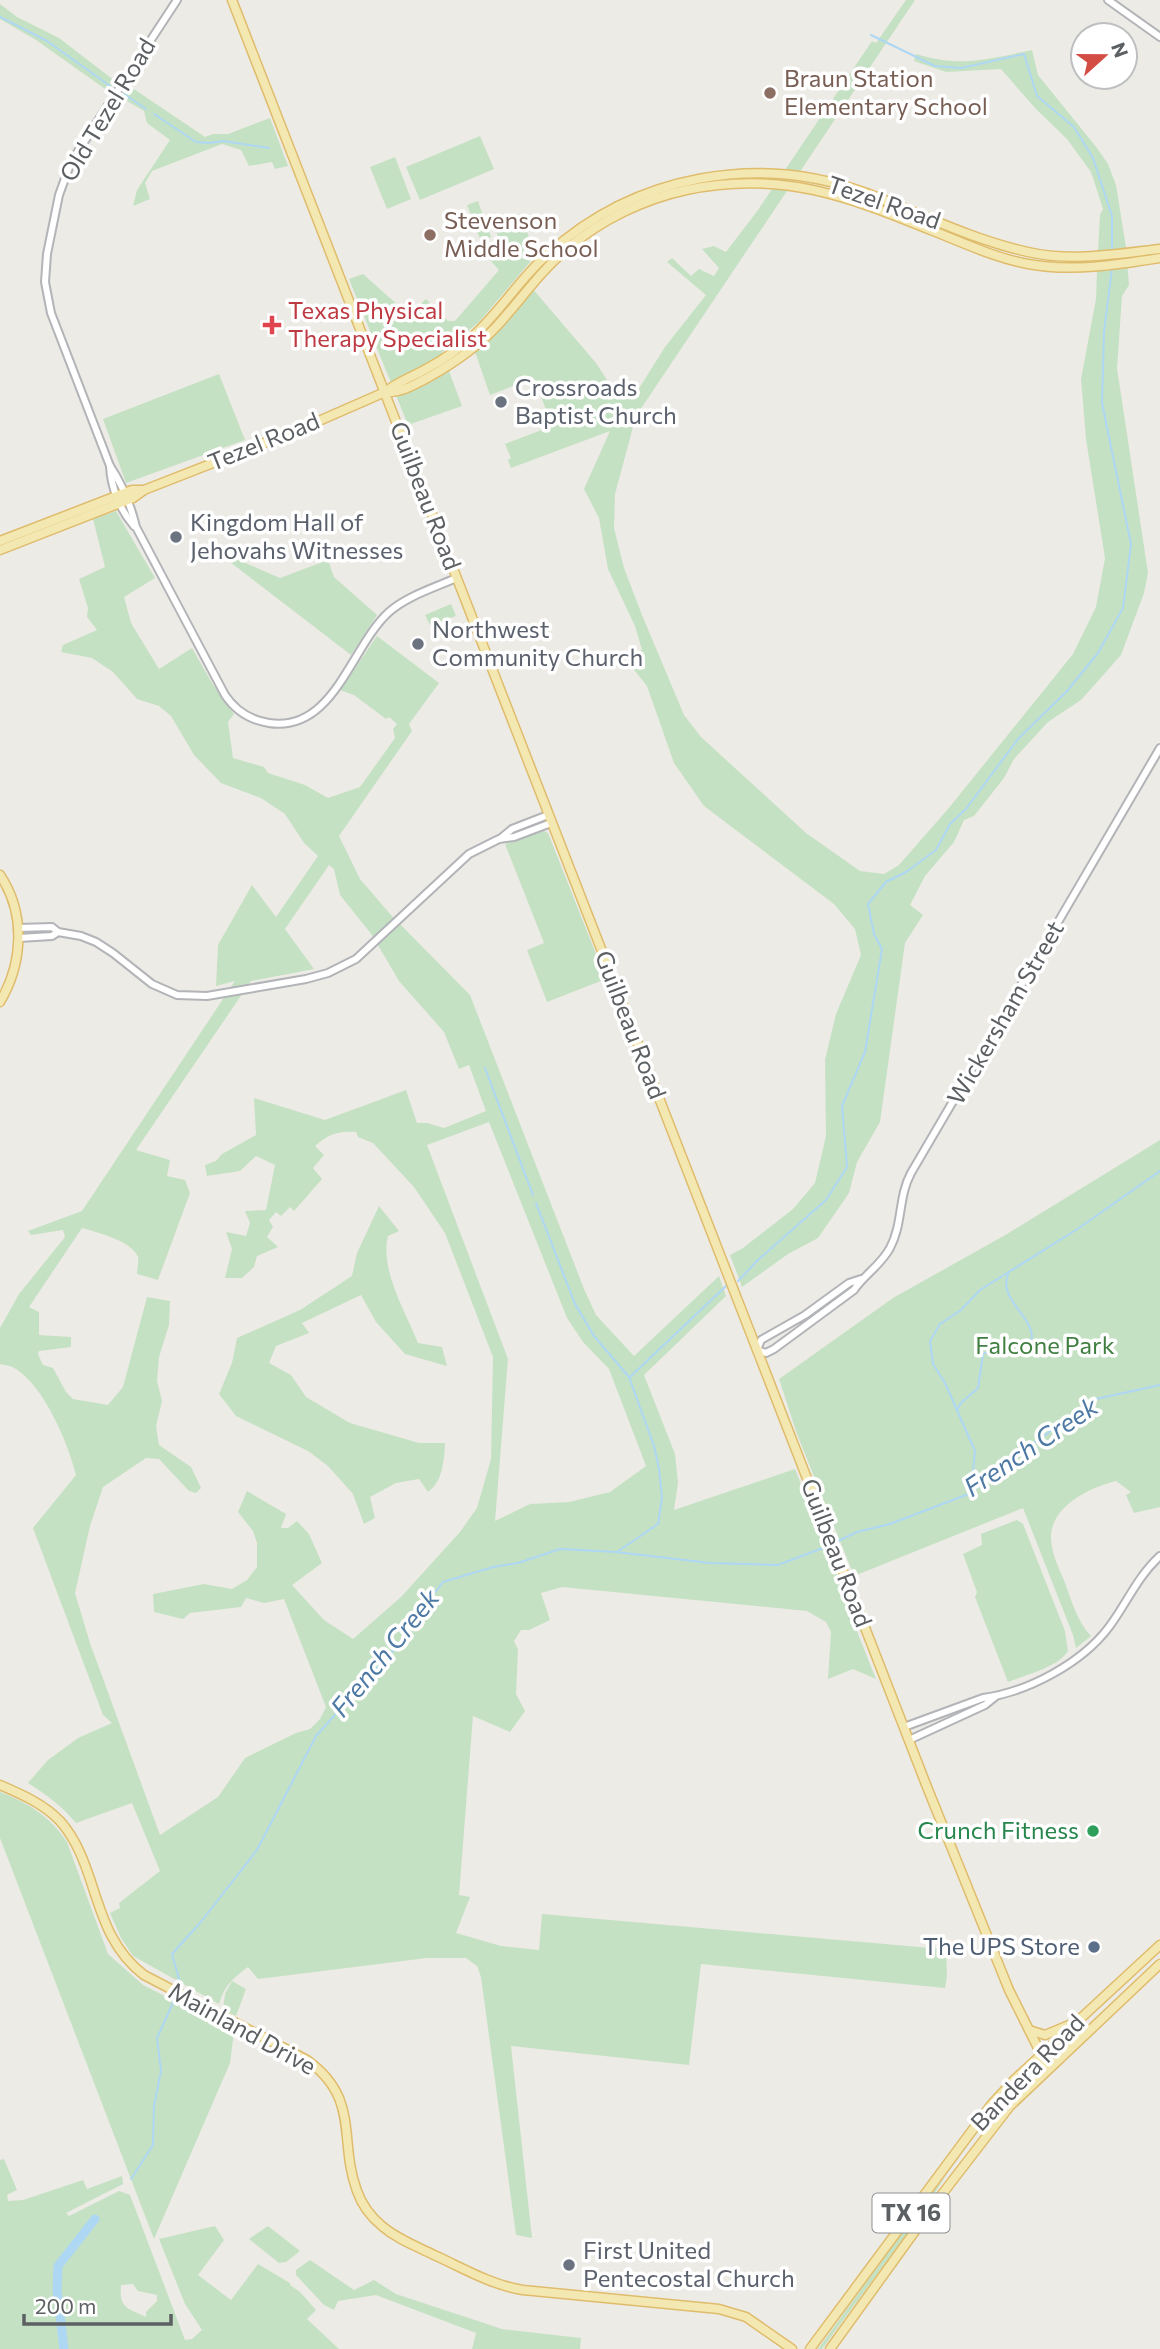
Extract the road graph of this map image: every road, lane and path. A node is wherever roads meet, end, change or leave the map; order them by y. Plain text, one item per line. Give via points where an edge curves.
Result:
1 (177, 0) edge
2 (232, 0) edge
3 (1108, 0) edge
4 (1160, 37) edge
5 (1160, 249) edge
6 (1160, 258) edge
7 (384, 393) junction
8 (122, 498) junction
9 (0, 541) edge
10 (0, 550) edge
11 (456, 578) junction
12 (1160, 748) edge
13 (550, 819) junction
14 (0, 875) edge
15 (18, 928) junction
16 (58, 932) junction
17 (19, 938) junction
18 (0, 1002) edge
19 (861, 1279) junction
20 (757, 1350) junction
21 (1160, 1556) edge
22 (996, 1696) junction
23 (904, 1727) junction
24 (909, 1740) junction
25 (0, 1785) edge
26 (1160, 1945) edge
27 (1160, 1964) edge
28 (1083, 2016) junction
29 (1030, 2030) junction
30 (1042, 2051) junction
31 (1051, 2065) junction
32 (792, 2349) edge
33 (810, 2349) edge
34 (830, 2349) edge

1 - 8 street, Old Tezel Road via 71,162 58,195 47,254 51,313
2 - 7 main road, Guilbeau Road
3 - 4 street
5 - 7 main road, Tezel Road via 1074,256 1028,252 812,178 759,173 698,179 649,191 578,229 536,264 472,338
6 - 7 main road, Tezel Road via 1074,267 1028,264 822,191 741,183 682,191 622,213 589,233 536,278 480,343 422,381 397,393
7 - 8 main road, Tezel Road via 144,490 132,490
7 - 11 main road, Guilbeau Road
8 - 9 main road, Tezel Road
8 - 10 main road, Tezel Road
8 - 11 street, Old Tezel Road via 225,695 243,713 267,723 293,722 317,711 388,612
11 - 13 main road, Guilbeau Road
12 - 19 street, Wickersham Street via 906,1183 890,1248
13 - 16 street via 461,860 356,958 314,977 207,996 177,995 152,984 96,942
13 - 20 main road, Guilbeau Road
14 - 15 main road via 10,892
15 - 16 street via 52,927
15 - 17 main road
16 - 17 street
17 - 18 main road via 14,973
19 - 20 street, Wickersham Street via 761,1340
19 - 20 street, Wickersham Street via 854,1290 774,1349 766,1353
20 - 23 main road, Guilbeau Road
21 - 22 street via 1090,1648 1057,1671
22 - 23 street
22 - 24 street
23 - 24 main road, Guilbeau Road
24 - 29 main road, Guilbeau Road via 1009,1990
25 - 32 main road, Mainland Drive via 44,1807 65,1827 114,1943 129,1964 307,2060 327,2078 344,2111 357,2190 370,2214 392,2234 501,2286 719,2309 746,2317
26 - 28 main road, Bandera Road / TX 16
27 - 31 main road, Bandera Road / TX 16
28 - 29 main road via 1051,2034
28 - 30 main road, Bandera Road / TX 16
29 - 30 main road, Guilbeau Road
30 - 31 main road, Guilbeau Road
30 - 33 main road, Bandera Road / TX 16 via 991,2105
31 - 34 main road, Bandera Road / TX 16 via 977,2147

